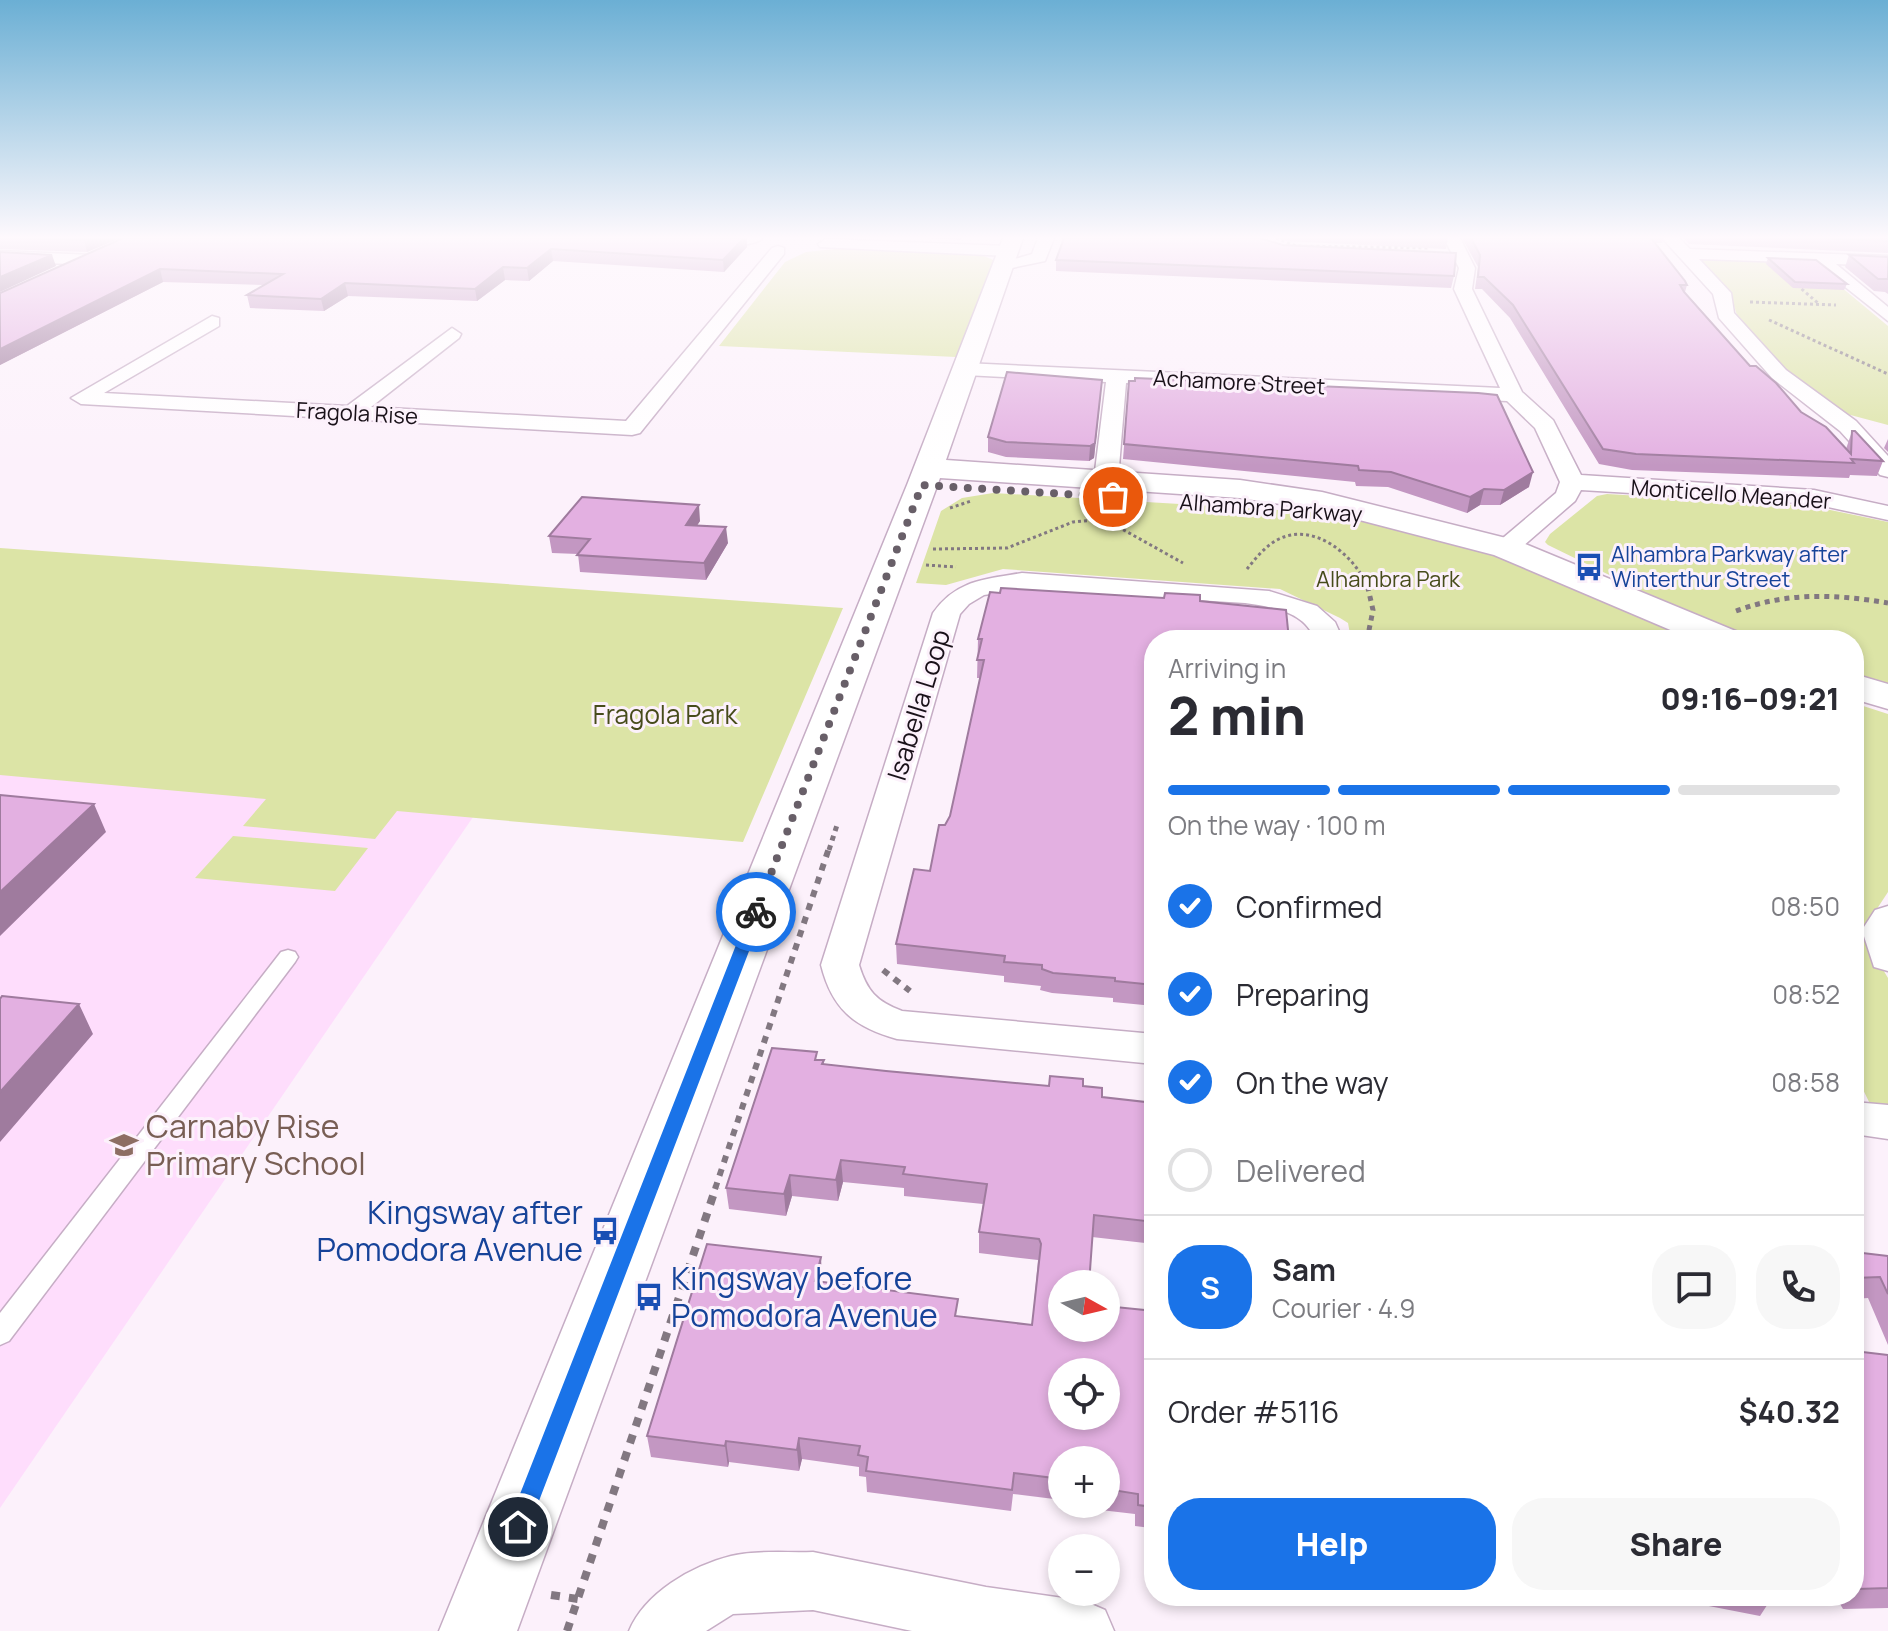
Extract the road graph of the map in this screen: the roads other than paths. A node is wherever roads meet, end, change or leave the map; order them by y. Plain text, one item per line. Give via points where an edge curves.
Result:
1 (726, 314) edge
2 (985, 314) edge
3 (1475, 314) edge
4 (1725, 314) edge
5 (212, 322) dead end
6 (452, 334) dead end
7 (965, 369) junction
8 (1117, 376) junction
9 (1513, 395) junction
10 (351, 413) junction
11 (1848, 426) junction
12 (1875, 427) dead end
13 (1888, 470) edge
14 (1106, 479) junction
15 (1572, 482) junction
16 (931, 490) junction
17 (1887, 511) edge
18 (1381, 516) junction
19 (1506, 548) junction
20 (1725, 628) edge
21 (1325, 630) edge
22 (1864, 689) edge
23 (1888, 697) edge
24 (1888, 918) edge
25 (288, 957) dead end
26 (1888, 958) edge
27 (1144, 1048) edge
28 (1864, 1119) edge
29 (1888, 1122) edge
30 (0, 1333) edge
31 (478, 1631) edge
32 (659, 1631) edge
33 (1084, 1631) edge

1 - 10 street, Fragola Rise via 632,428
2 - 7 street
3 - 9 street
4 - 11 street via 1779,374
5 - 10 street, Fragola Rise via 81,398
6 - 10 street
7 - 8 street, Achamore Street
7 - 16 street
8 - 9 street, Achamore Street
8 - 14 street
9 - 15 street via 1545,425
11 - 12 street
11 - 13 street
14 - 16 street, Alhambra Parkway
14 - 18 street, Alhambra Parkway via 1240,489
15 - 17 street, Monticello Meander via 1814,497
15 - 19 street via 1567,496
16 - 18 street, Alhambra Parkway via 1260,505
16 - 31 street
18 - 19 street, Alhambra Parkway
19 - 20 street, Alhambra Parkway
21 - 27 street, Isabella Loop via 1299,607 1245,595 1022,581 977,588 947,613 840,965 846,991 860,1011 897,1025
22 - 23 street
24 - 26 street via 1881,930
25 - 30 lane
28 - 29 street
32 - 33 street via 697,1600 732,1585 782,1581 813,1581 986,1617

